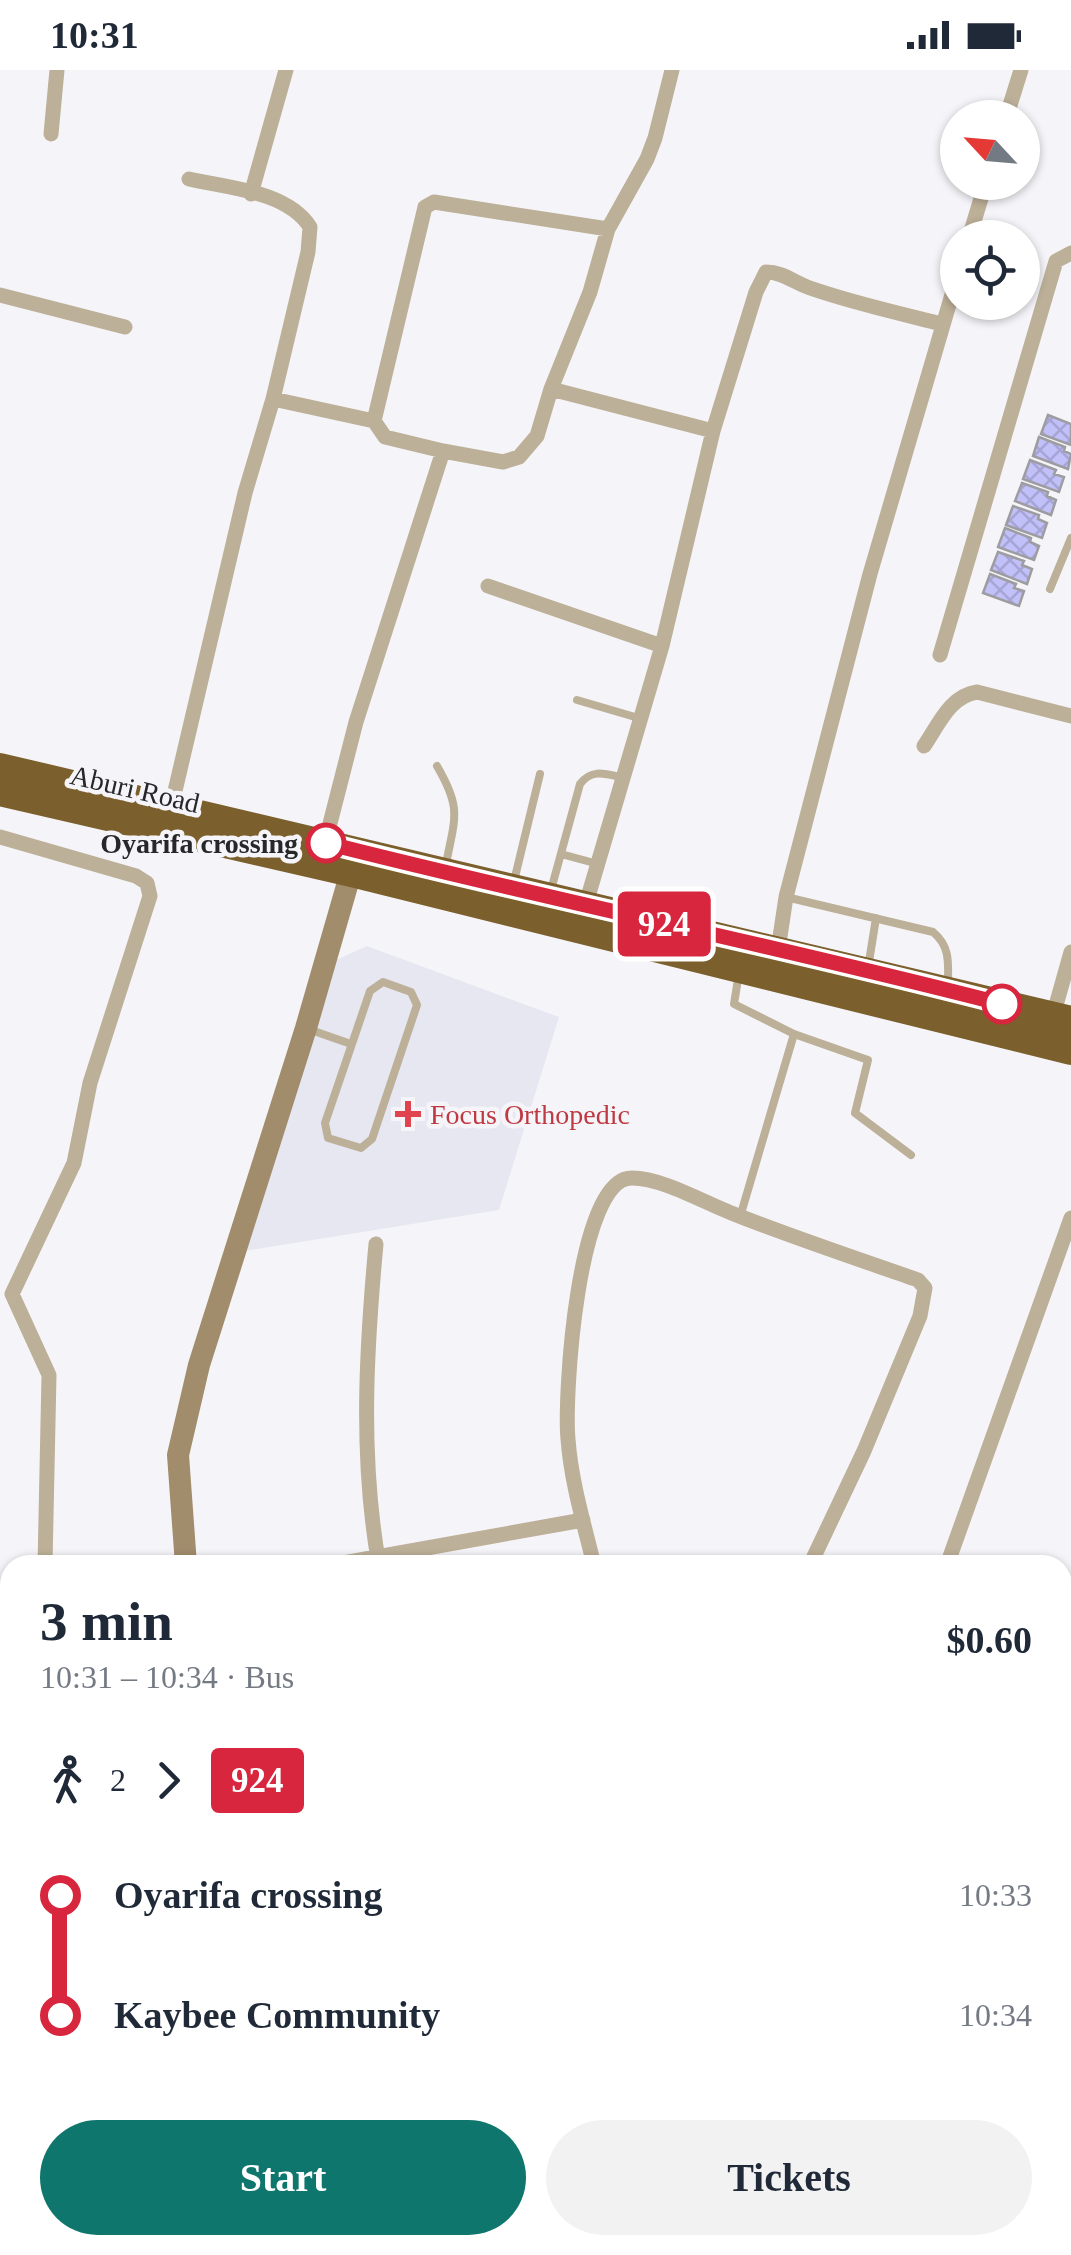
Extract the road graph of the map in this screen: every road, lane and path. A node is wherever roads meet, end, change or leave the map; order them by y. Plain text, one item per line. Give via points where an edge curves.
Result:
1 (57, 70) edge
2 (286, 70) edge
3 (672, 70) edge
4 (1021, 70) edge
5 (1012, 100) edge
6 (51, 134) dead end
7 (188, 179) dead end
8 (251, 194) junction
9 (608, 228) junction
10 (1071, 253) edge
11 (0, 294) edge
12 (943, 320) edge
13 (942, 324) junction
14 (125, 327) dead end
15 (552, 389) junction
16 (273, 399) junction
17 (374, 422) junction
18 (713, 432) junction
19 (443, 451) junction
20 (1071, 538) edge
21 (488, 586) dead end
22 (1050, 588) dead end
23 (662, 646) junction
24 (940, 655) dead end
25 (577, 700) dead end
26 (1071, 716) edge
27 (642, 718) junction
28 (924, 746) dead end
29 (437, 766) dead end
30 (540, 774) dead end
31 (624, 778) junction
32 (1, 788) edge
33 (171, 808) junction
34 (0, 837) edge
35 (326, 843) junction
36 (560, 854) junction
37 (598, 864) junction
38 (351, 872) junction
39 (444, 873) junction
40 (512, 890) junction
41 (786, 896) junction
42 (548, 899) junction
43 (585, 907) junction
44 (876, 918) junction
45 (778, 950) junction
46 (1071, 952) edge
47 (742, 955) junction
48 (867, 970) junction
49 (948, 990) junction
50 (1062, 1018) edge
51 (306, 1028) junction
52 (794, 1034) junction
53 (351, 1044) junction
54 (1071, 1050) edge
55 (911, 1155) dead end
56 (740, 1217) junction
57 (1071, 1218) edge
58 (376, 1244) dead end
59 (583, 1520) junction
60 (45, 1555) edge
61 (185, 1555) edge
62 (378, 1555) edge
63 (404, 1555) edge
64 (592, 1555) edge
65 (815, 1555) edge
66 (951, 1555) edge

1 - 6 street
2 - 8 street
3 - 9 street via 647,159
4 - 5 street
7 - 8 street
8 - 16 street via 291,207 310,227
9 - 15 street
9 - 17 street via 434,202 426,207
10 - 24 street via 1056,261
11 - 14 street
12 - 13 street
13 - 18 street via 766,272
13 - 41 street
15 - 18 street
15 - 19 street via 537,436 519,457 503,462
16 - 17 street
16 - 33 street
17 - 19 street via 385,437
18 - 23 street
19 - 35 street via 356,722
20 - 22 lane
21 - 23 street
23 - 27 street
25 - 27 lane
26 - 28 street via 964,694
27 - 31 street
29 - 39 lane via 456,811
30 - 40 lane
31 - 36 lane via 586,775
31 - 37 street
32 - 33 highway, Aburi Road
32 - 38 highway, Aburi Road
33 - 35 highway, Aburi Road
34 - 60 street via 136,876 150,896 90,1083 74,1164 12,1294 49,1375
35 - 39 highway, Aburi Road
36 - 37 lane
36 - 42 lane
37 - 43 street
38 - 47 highway, Aburi Road
38 - 51 street
39 - 40 highway, Aburi Road
40 - 42 highway, Aburi Road
41 - 44 lane
41 - 45 street
42 - 43 highway, Aburi Road
43 - 47 highway, Aburi Road
44 - 48 lane
44 - 49 lane via 933,932 944,941
45 - 47 highway, Aburi Road
45 - 48 highway, Aburi Road
46 - 50 street
47 - 52 lane via 734,1004
47 - 54 highway, Aburi Road
48 - 49 highway, Aburi Road
49 - 50 highway, Aburi Road
51 - 53 lane
51 - 61 street via 198,1365 178,1455
52 - 55 lane via 868,1060 855,1113
52 - 56 lane
53 - 53 lane via 376,984 416,997 372,1140 360,1148 324,1131
56 - 59 street via 656,1183 631,1178 612,1188 585,1256 568,1356 568,1440
56 - 65 street via 925,1288 920,1316
57 - 66 street
58 - 62 street via 365,1418
59 - 63 street
59 - 64 street

